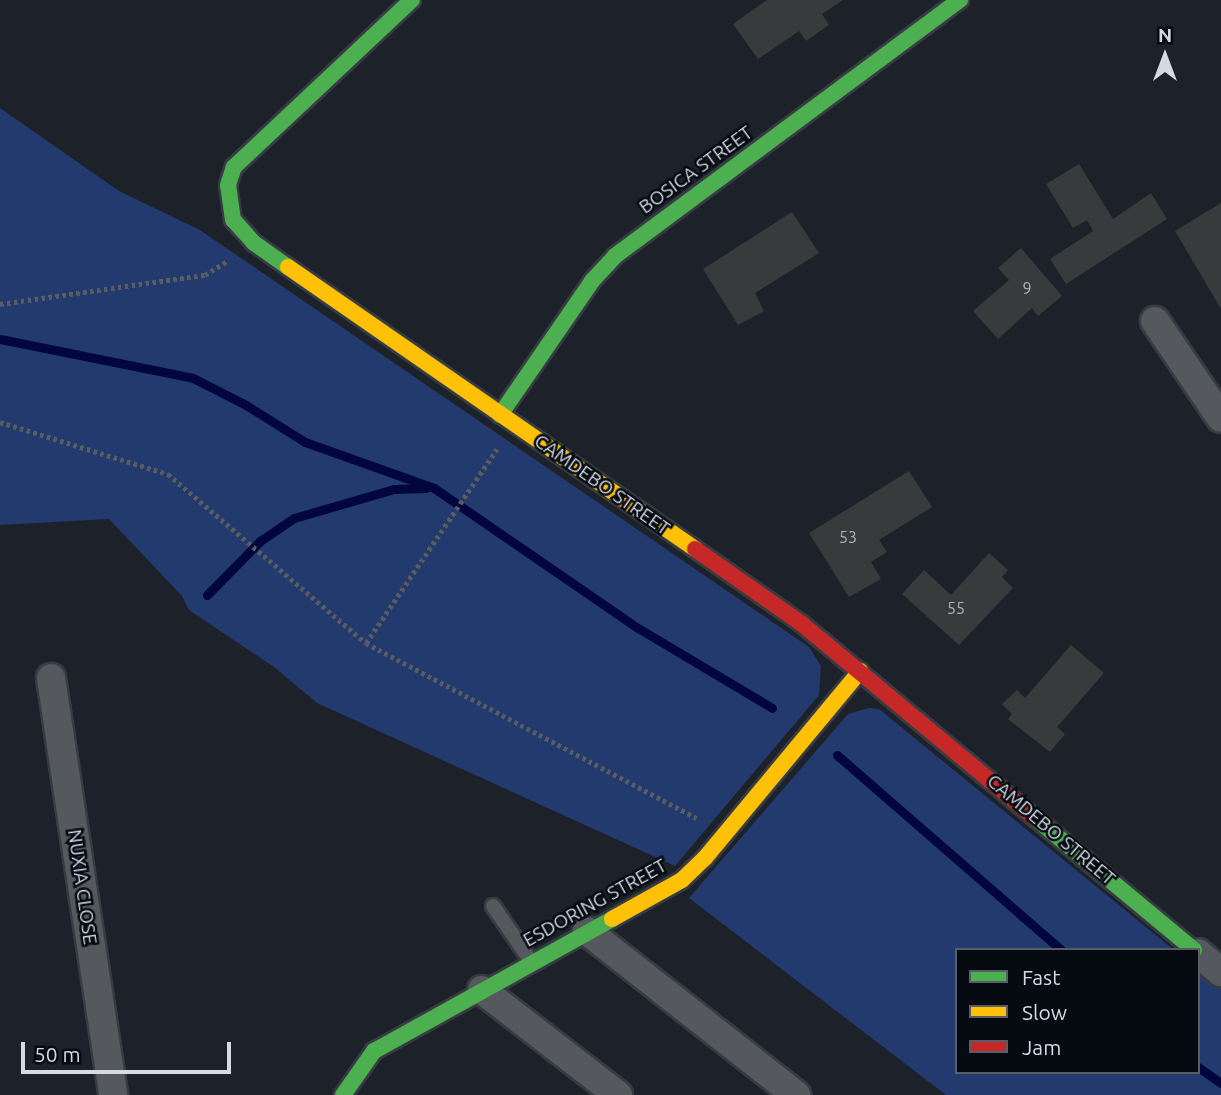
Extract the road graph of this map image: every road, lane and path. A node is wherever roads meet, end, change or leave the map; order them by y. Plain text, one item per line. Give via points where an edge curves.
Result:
1 (412, 0) edge
2 (960, 0) edge
3 (254, 243) junction
4 (0, 304) edge
5 (1155, 321) dead end
6 (1221, 418) edge
7 (507, 419) junction
8 (0, 422) edge
9 (366, 643) junction
10 (860, 671) junction
11 (51, 678) dead end
12 (726, 833) junction
13 (492, 905) dead end
14 (587, 931) junction
15 (1192, 948) edge
16 (1200, 955) edge
17 (532, 962) junction
18 (1221, 972) edge
19 (482, 990) junction
20 (113, 1095) edge
21 (343, 1095) edge
22 (618, 1095) edge
23 (796, 1095) edge

1 - 3 street, CAMDEBO STREET via 233,167 228,207
2 - 7 street, BOSICA STREET via 615,256 592,281
3 - 4 path via 205,275
3 - 7 street, CAMDEBO STREET
5 - 6 street
7 - 9 path
7 - 10 street, CAMDEBO STREET via 802,624
8 - 9 path via 168,474
9 - 12 path
10 - 12 street, ESDORING STREET
10 - 15 street, CAMDEBO STREET
11 - 20 street, NUXIA CLOSE
12 - 14 street, ESDORING STREET via 682,880
13 - 17 lane
14 - 17 street, ESDORING STREET
14 - 23 street
16 - 18 street
17 - 19 street, ESDORING STREET
19 - 21 street, ESDORING STREET via 374,1051
19 - 22 street

